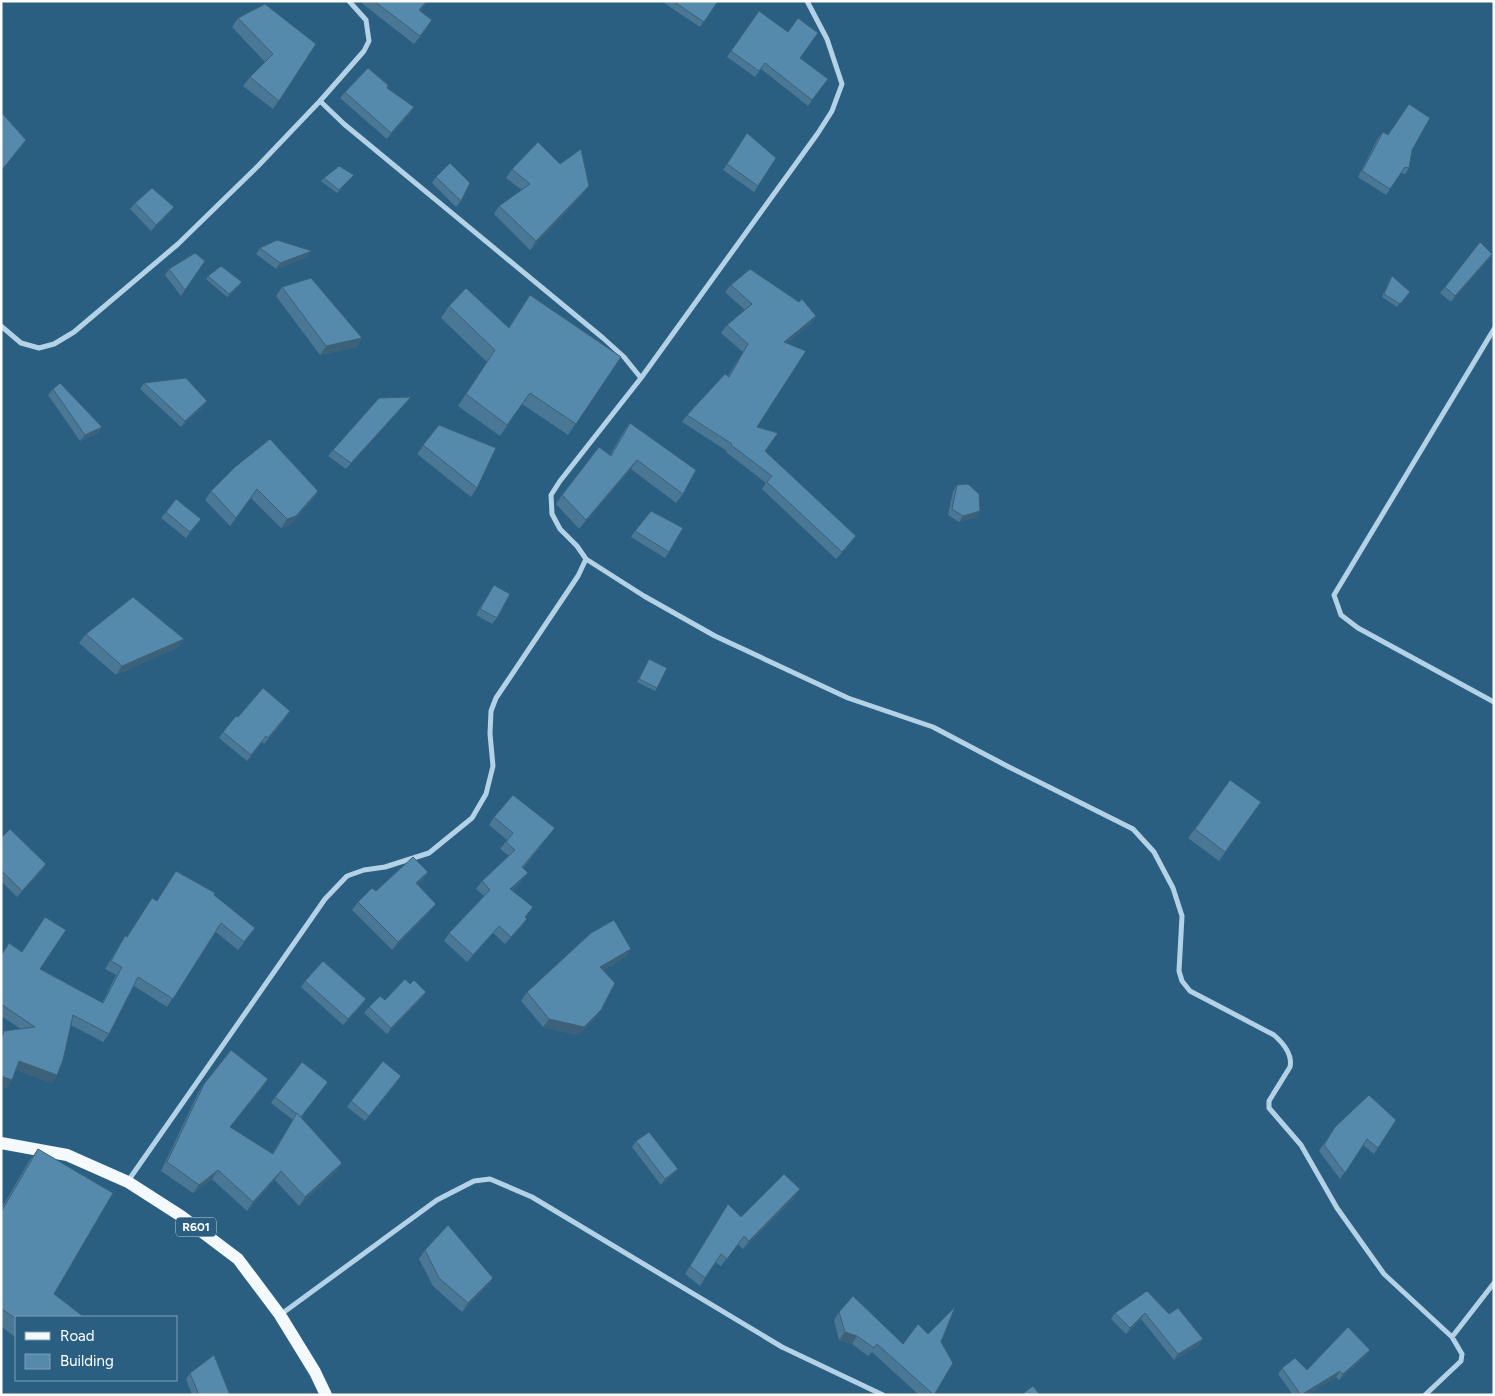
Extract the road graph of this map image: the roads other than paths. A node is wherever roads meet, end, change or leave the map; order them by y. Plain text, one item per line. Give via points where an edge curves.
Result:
1 (349, 1) edge
2 (806, 1) edge
3 (320, 100) junction
4 (1, 326) edge
5 (1494, 329) edge
6 (642, 378) junction
7 (586, 559) junction
8 (1494, 702) edge
9 (1, 1143) edge
10 (128, 1182) junction
11 (1494, 1283) edge
12 (280, 1315) junction
13 (1452, 1337) junction
14 (326, 1395) edge
15 (883, 1395) edge
16 (1425, 1395) edge

1 - 3 street via 366,20 369,42
2 - 6 street via 827,39 842,84 832,111
3 - 4 street via 178,244 74,332 54,344 39,348 21,343
3 - 6 street via 344,124 624,357
5 - 8 street via 1334,595 1341,615 1358,628
6 - 7 street via 551,495 552,514 560,529
7 - 10 street via 578,576 496,698 491,711 493,766 486,794 472,818 430,853 347,876 325,899
7 - 13 street via 715,636 848,698 933,727 1133,829 1154,852 1173,888 1182,916 1179,970 1182,982 1190,991 1274,1035 1285,1045 1290,1067 1269,1101 1269,1108 1301,1146 1337,1208 1384,1274
9 - 10 main road, R601 via 66,1155
10 - 12 main road, R601 via 181,1216 238,1260
11 - 13 street
12 - 14 main road, R601
12 - 15 street via 437,1200 490,1178 532,1197 782,1347
13 - 16 street via 1462,1354 1460,1362

